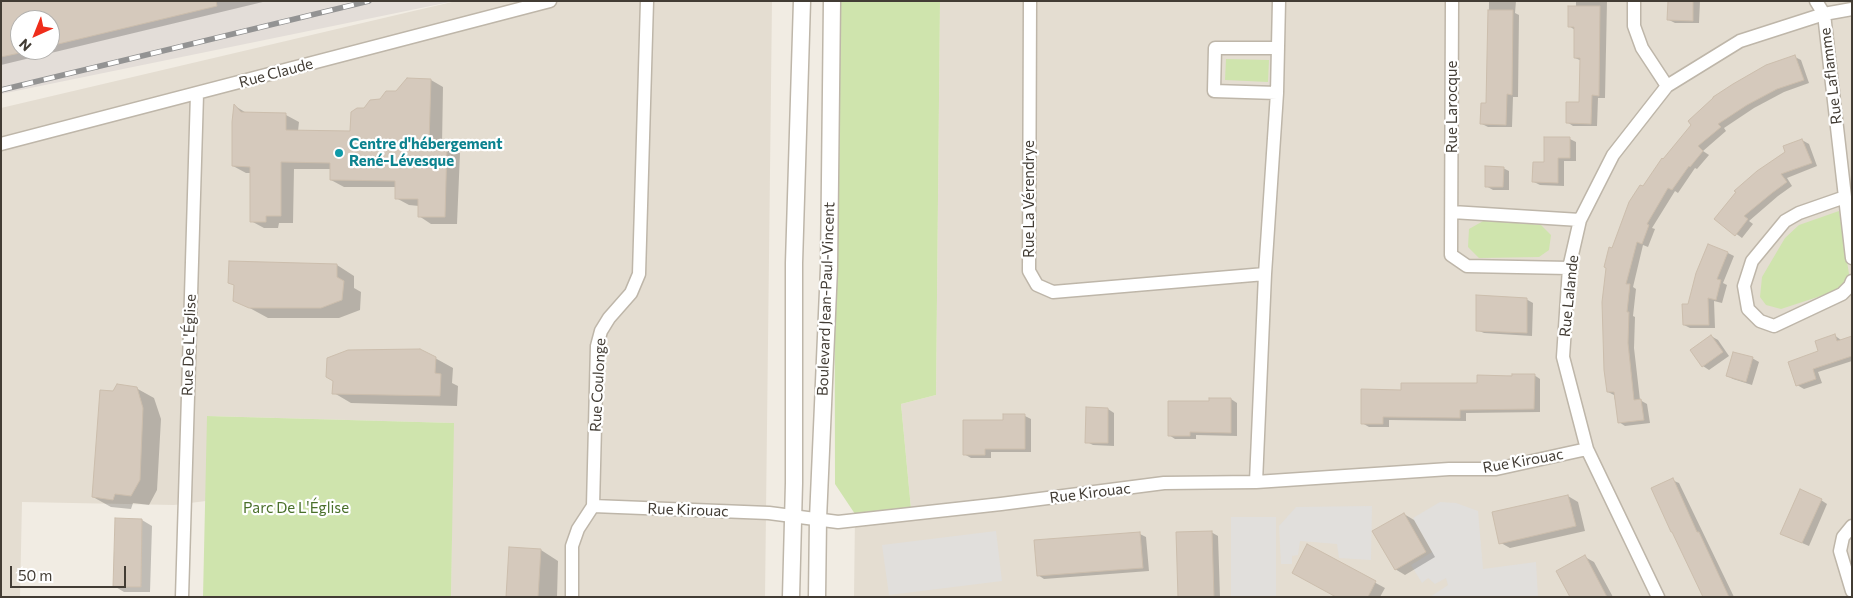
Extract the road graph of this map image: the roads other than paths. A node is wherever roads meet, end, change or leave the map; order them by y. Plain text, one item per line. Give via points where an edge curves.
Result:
1 (550, 1) edge
2 (647, 1) edge
3 (802, 1) edge
4 (832, 1) edge
5 (1030, 1) edge
6 (1279, 1) edge
7 (1452, 1) edge
8 (1634, 1) edge
9 (1816, 1) edge
10 (1852, 9) edge
11 (1824, 14) junction
12 (1278, 48) junction
13 (1667, 86) junction
14 (1277, 93) junction
15 (197, 94) junction
16 (1, 144) edge
17 (1845, 197) junction
18 (1452, 212) junction
19 (1580, 220) junction
20 (1852, 258) edge
21 (1569, 268) junction
22 (1264, 274) junction
23 (1852, 281) edge
24 (1587, 448) junction
25 (1256, 482) junction
26 (593, 506) junction
27 (794, 515) junction
28 (818, 519) junction
29 (1852, 526) edge
30 (1852, 591) edge
31 (182, 597) edge
32 (572, 597) edge
33 (791, 597) edge
34 (817, 597) edge
35 (1658, 597) edge

1 - 15 street, Rue Claude
2 - 26 street, Rue Coulonge via 639,274 631,293 601,331 597,346
3 - 27 street, Boulevard Jean-Paul-Vincent via 794,263
4 - 28 street, Boulevard Jean-Paul-Vincent via 829,268
5 - 22 street, Rue La Vérendrye via 1029,271 1037,285 1053,292
6 - 12 street
7 - 18 street, Rue Larocque
8 - 13 street via 1634,26 1642,48
9 - 11 street
10 - 11 street, Rue Lalande
11 - 13 street, Rue Lalande via 1740,41
11 - 17 street, Rue Laflamme
12 - 14 street
12 - 14 street via 1215,48 1214,91
13 - 19 street, Rue Lalande via 1613,155
14 - 22 street
15 - 16 street, Rue Claude
15 - 31 street, Rue De L'Église
17 - 20 street, Rue Laflamme
17 - 23 street via 1785,221 1752,261 1744,286 1748,309 1760,322 1774,326 1842,294
18 - 19 street
18 - 21 street, Rue Larocque via 1451,255 1466,266
19 - 21 street, Rue Lalande
21 - 24 street, Rue Lalande via 1563,357
22 - 25 street
24 - 25 street, Rue Kirouac via 1496,469 1449,469
24 - 35 street, Rue Lalande
25 - 28 street, Rue Kirouac via 1164,483 838,522
26 - 27 street, Rue Kirouac
26 - 32 street via 578,529 572,546
27 - 28 street, Rue Kirouac
27 - 33 street, Boulevard Jean-Paul-Vincent
28 - 34 street, Boulevard Jean-Paul-Vincent
29 - 30 street via 1843,537 1840,551

